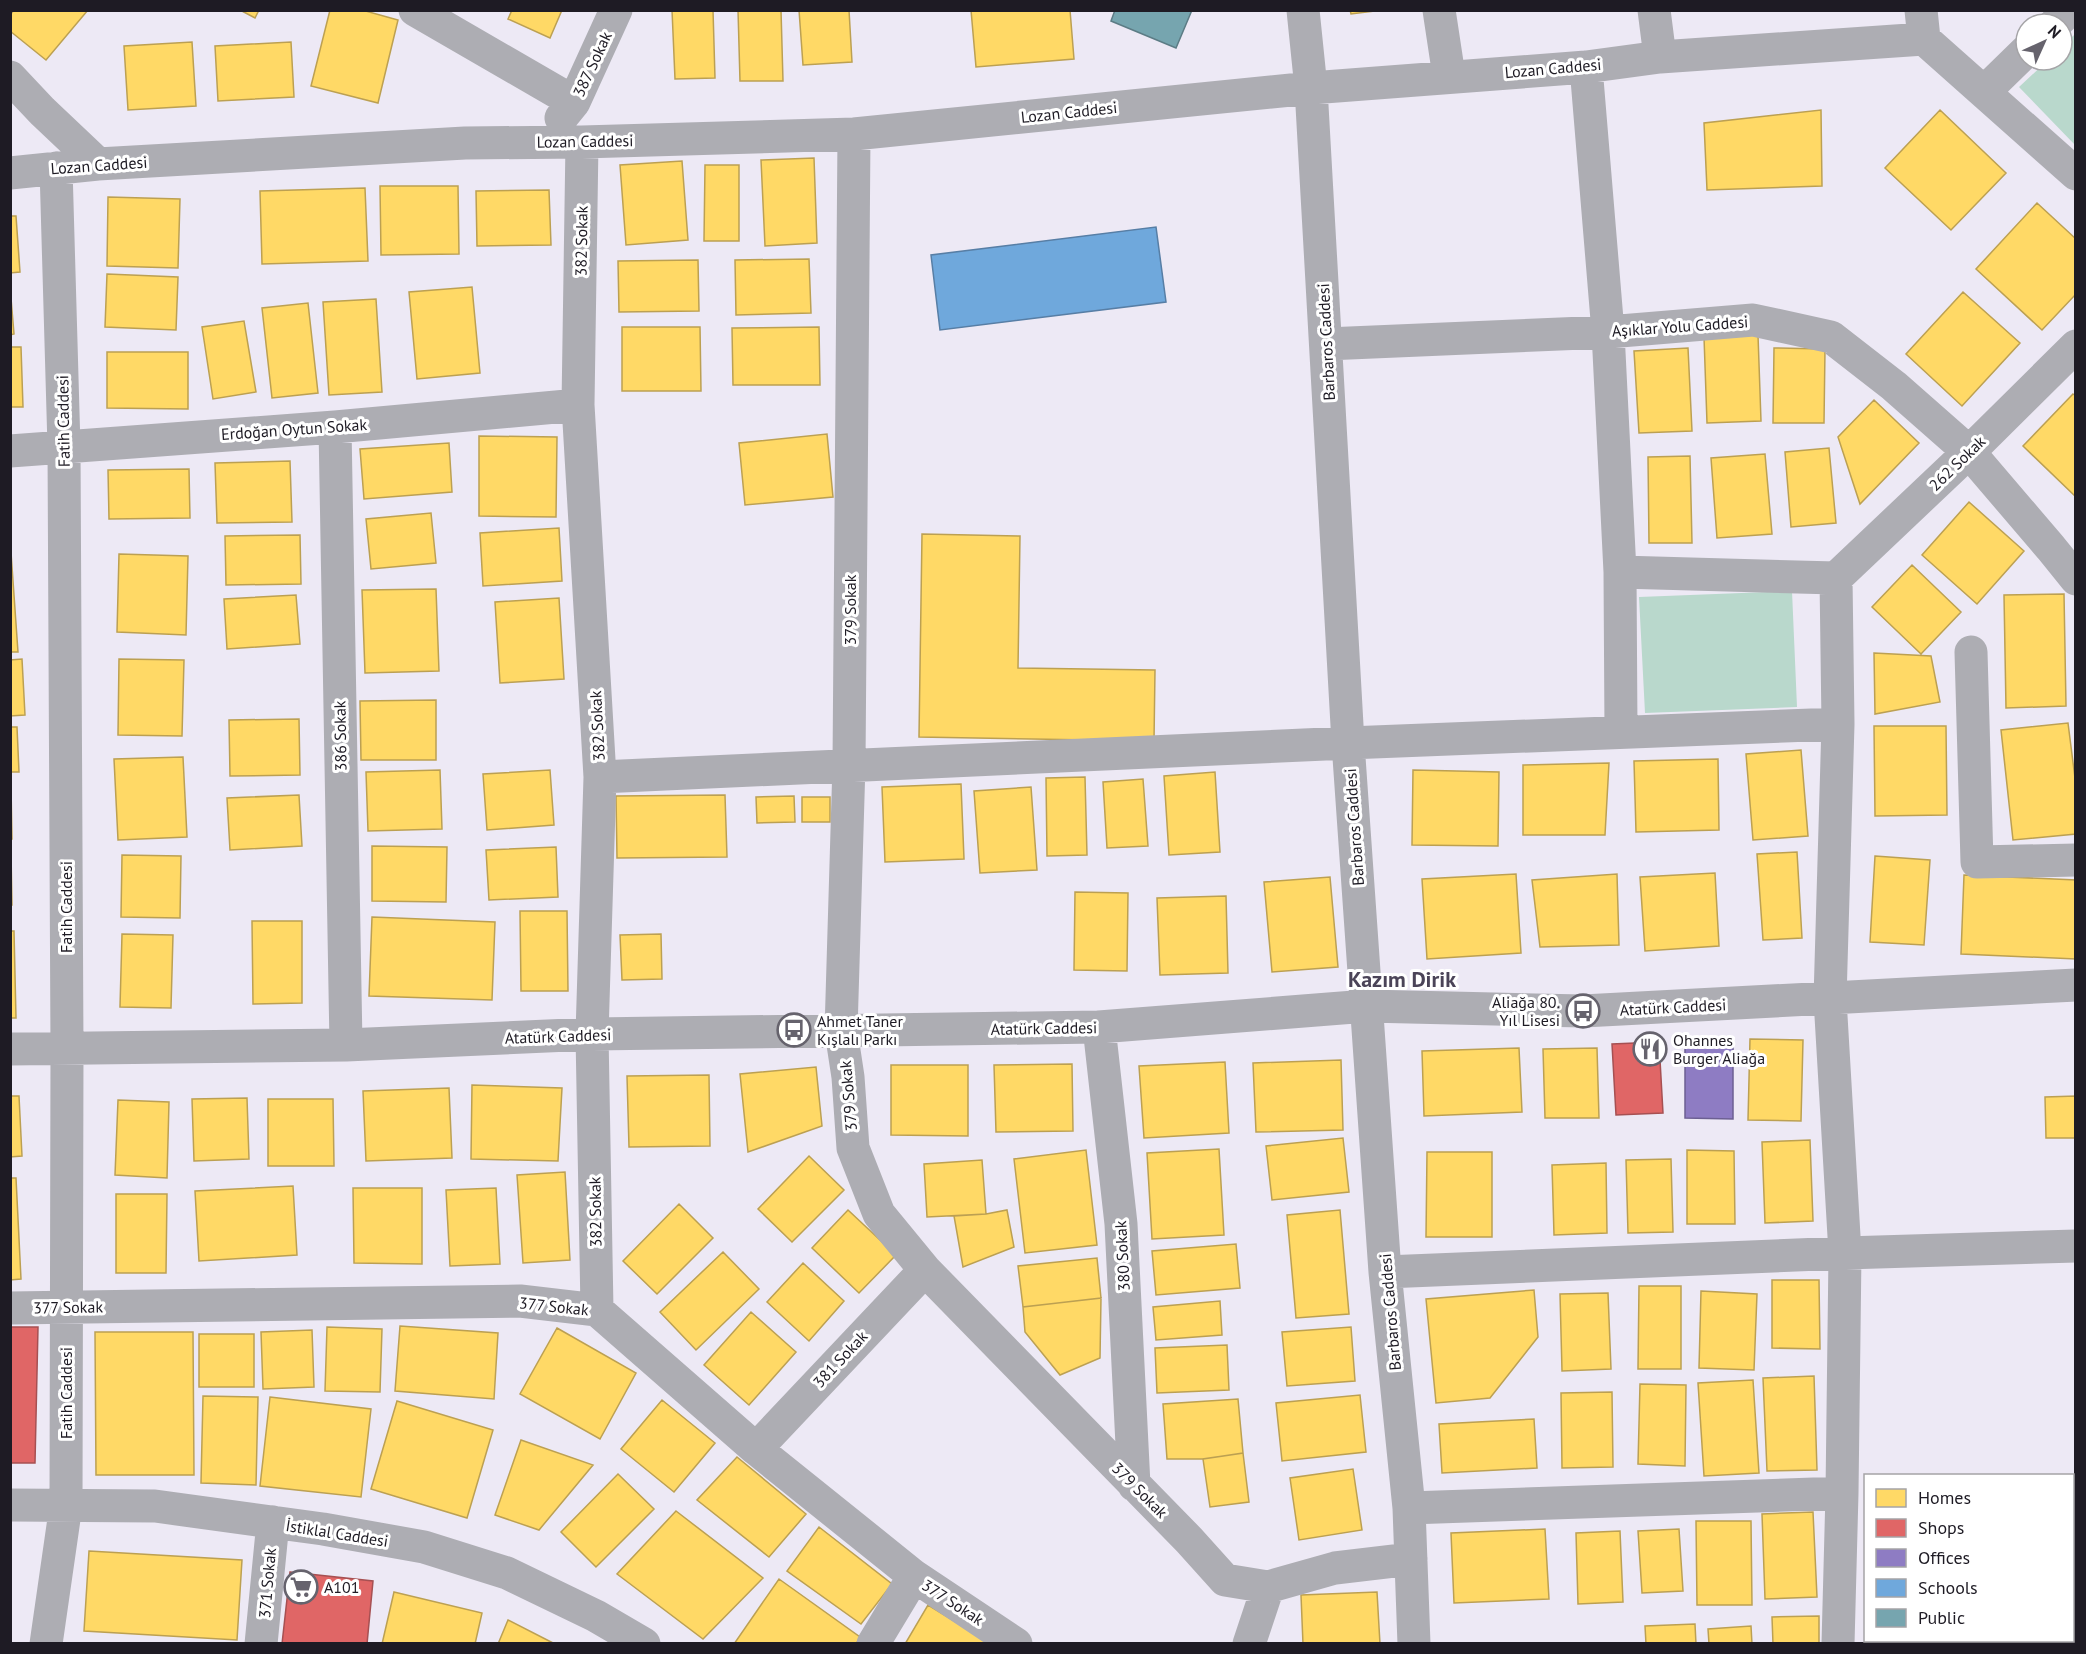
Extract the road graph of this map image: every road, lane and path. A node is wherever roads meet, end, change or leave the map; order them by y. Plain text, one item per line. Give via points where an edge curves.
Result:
1 (414, 10) edge
2 (616, 10) edge
3 (1303, 10) edge
4 (1439, 10) edge
5 (1654, 10) edge
6 (1923, 25) edge
7 (1660, 57) junction
8 (2014, 63) edge
9 (1586, 67) junction
10 (10, 76) edge
11 (1449, 76) junction
12 (1311, 88) junction
13 (1984, 92) junction
14 (574, 102) junction
15 (854, 134) junction
16 (541, 142) junction
17 (582, 142) junction
18 (98, 164) junction
19 (56, 168) junction
20 (10, 172) edge
21 (2076, 174) edge
22 (1608, 332) junction
23 (1326, 344) junction
24 (2076, 346) edge
25 (578, 405) junction
26 (335, 427) junction
27 (64, 447) junction
28 (10, 451) edge
29 (1969, 452) junction
30 (1620, 572) junction
31 (1836, 578) junction
32 (2076, 579) edge
33 (1971, 652) dead end
34 (1838, 724) junction
35 (1621, 732) junction
36 (1348, 742) junction
37 (849, 764) junction
38 (600, 777) junction
39 (2076, 860) edge
40 (2076, 985) edge
41 (1830, 999) junction
42 (1367, 1006) junction
43 (1099, 1027) junction
44 (841, 1031) junction
45 (592, 1034) junction
46 (346, 1045) junction
47 (10, 1049) edge
48 (67, 1049) junction
49 (2076, 1246) edge
50 (1845, 1253) junction
51 (925, 1270) junction
52 (1385, 1272) junction
53 (66, 1307) junction
54 (10, 1308) edge
55 (597, 1310) junction
56 (756, 1449) junction
57 (1134, 1485) junction
58 (1842, 1493) junction
59 (10, 1505) edge
60 (66, 1505) junction
61 (1409, 1508) junction
62 (273, 1522) junction
63 (1411, 1559) junction
64 (914, 1576) junction
65 (1268, 1587) junction
66 (46, 1644) edge
67 (261, 1644) edge
68 (644, 1644) edge
69 (873, 1644) edge
70 (1016, 1644) edge
71 (1249, 1644) edge
72 (1414, 1644) edge
73 (1838, 1644) edge

1 - 14 street
2 - 14 street, 387 Sokak
3 - 12 street, Barbaros Caddesi
4 - 11 street
5 - 7 street
6 - 7 street, Lozan Caddesi
6 - 13 street, Lozan Caddesi
7 - 9 street, Lozan Caddesi
8 - 13 street
9 - 11 street, Lozan Caddesi
9 - 22 street
10 - 18 street
11 - 12 street, Lozan Caddesi
12 - 15 street, Lozan Caddesi
12 - 23 street, Barbaros Caddesi
13 - 21 street, Lozan Caddesi
14 - 16 street, 387 Sokak
15 - 17 street, Lozan Caddesi
15 - 37 street, 379 Sokak
16 - 17 street, Lozan Caddesi
16 - 18 street, Lozan Caddesi
17 - 25 street, 382 Sokak
18 - 19 street, Lozan Caddesi
19 - 20 street, Lozan Caddesi
19 - 27 street, Fatih Caddesi
22 - 23 street, Aşıklar Yolu Caddesi
22 - 29 street, Aşıklar Yolu Caddesi via 1753,320 1832,337
22 - 30 street
23 - 36 street, Barbaros Caddesi
24 - 29 street, 262 Sokak
25 - 26 street, Erdoğan Oytun Sokak
25 - 38 street, 382 Sokak
26 - 27 street, Erdoğan Oytun Sokak
26 - 46 street, 386 Sokak
27 - 28 street, Erdoğan Oytun Sokak
27 - 48 street, Fatih Caddesi
29 - 31 street, 262 Sokak
29 - 32 street, Aşıklar Yolu Caddesi
30 - 31 street
30 - 35 street
31 - 34 street
33 - 39 street via 1977,862
34 - 35 street
34 - 41 street
35 - 36 street
36 - 37 street
36 - 42 street, Barbaros Caddesi
37 - 38 street
37 - 44 street, 379 Sokak
38 - 45 street, 382 Sokak
40 - 41 street, Atatürk Caddesi
41 - 42 street, Atatürk Caddesi via 1583,1011
41 - 50 street
42 - 43 street, Atatürk Caddesi
42 - 52 street, Barbaros Caddesi
43 - 44 street, Atatürk Caddesi
43 - 57 street, 380 Sokak via 1121,1224
44 - 45 street, Atatürk Caddesi
44 - 51 street, 379 Sokak via 853,1148 879,1214
45 - 46 street, Atatürk Caddesi
45 - 55 street, 382 Sokak
46 - 48 street, Atatürk Caddesi
47 - 48 street, Atatürk Caddesi
48 - 53 street, Fatih Caddesi
49 - 50 street
50 - 52 street
50 - 58 street
51 - 56 street, 381 Sokak
51 - 57 street, 379 Sokak
52 - 61 street, Barbaros Caddesi
53 - 54 street, 377 Sokak
53 - 55 street, 377 Sokak via 520,1301
53 - 60 street, Fatih Caddesi
55 - 56 street, 377 Sokak
56 - 64 street, 377 Sokak
57 - 65 street, 379 Sokak via 1225,1580
58 - 61 street
58 - 73 street
59 - 60 street, İstiklal Caddesi
60 - 62 street, İstiklal Caddesi via 155,1506
60 - 66 street, Fatih Caddesi
61 - 63 street, Barbaros Caddesi
62 - 67 street, 371 Sokak
62 - 68 street, İstiklal Caddesi via 424,1548 507,1573
63 - 65 street, 379 Sokak via 1335,1568
63 - 72 street, Barbaros Caddesi
64 - 69 street
64 - 70 street, 377 Sokak
65 - 71 street

